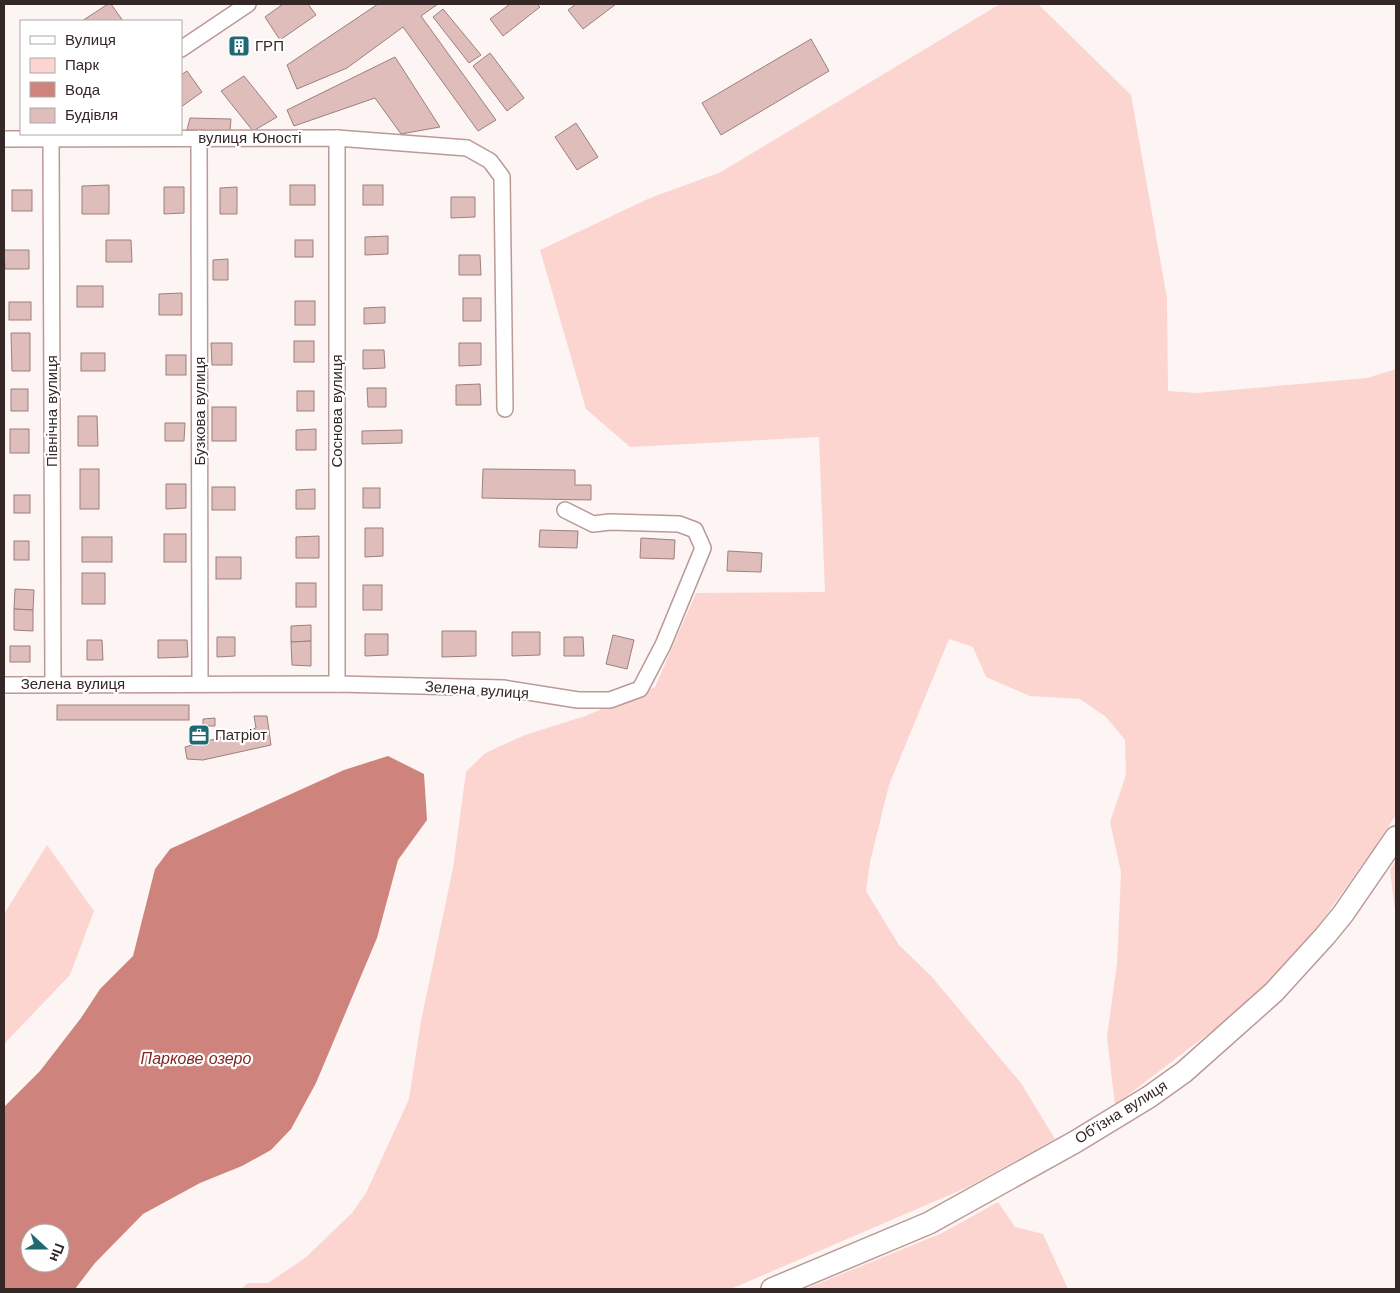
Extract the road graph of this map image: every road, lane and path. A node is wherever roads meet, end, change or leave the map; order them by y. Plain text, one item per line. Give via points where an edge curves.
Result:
1 (248, 4) edge
2 (182, 48) edge
3 (54, 136) edge
4 (199, 138) junction
5 (337, 138) junction
6 (4, 139) edge
7 (505, 409) dead end
8 (565, 510) dead end
9 (54, 684) junction
10 (200, 684) junction
11 (337, 684) junction
12 (4, 685) edge
13 (1396, 836) edge
14 (772, 1289) edge

1 - 2 street
3 - 4 street, вулиця Юності
3 - 6 street, вулиця Юності
3 - 9 street, Північна вулиця
4 - 5 street, вулиця Юності
4 - 10 street, Бузкова вулиця
5 - 7 street, вулиця Юності via 467,148 490,162 502,177
5 - 11 street, Соснова вулиця
8 - 11 street, Зелена вулиця via 592,524 679,524 695,530 703,548 663,646 640,689 610,700 578,700 503,688
9 - 10 street, Зелена вулиця
9 - 12 street, Зелена вулиця
10 - 11 street, Зелена вулиця
13 - 14 main road, Об’їзна вулиця via 1343,914 1274,992 1203,1056 1149,1097 929,1223

